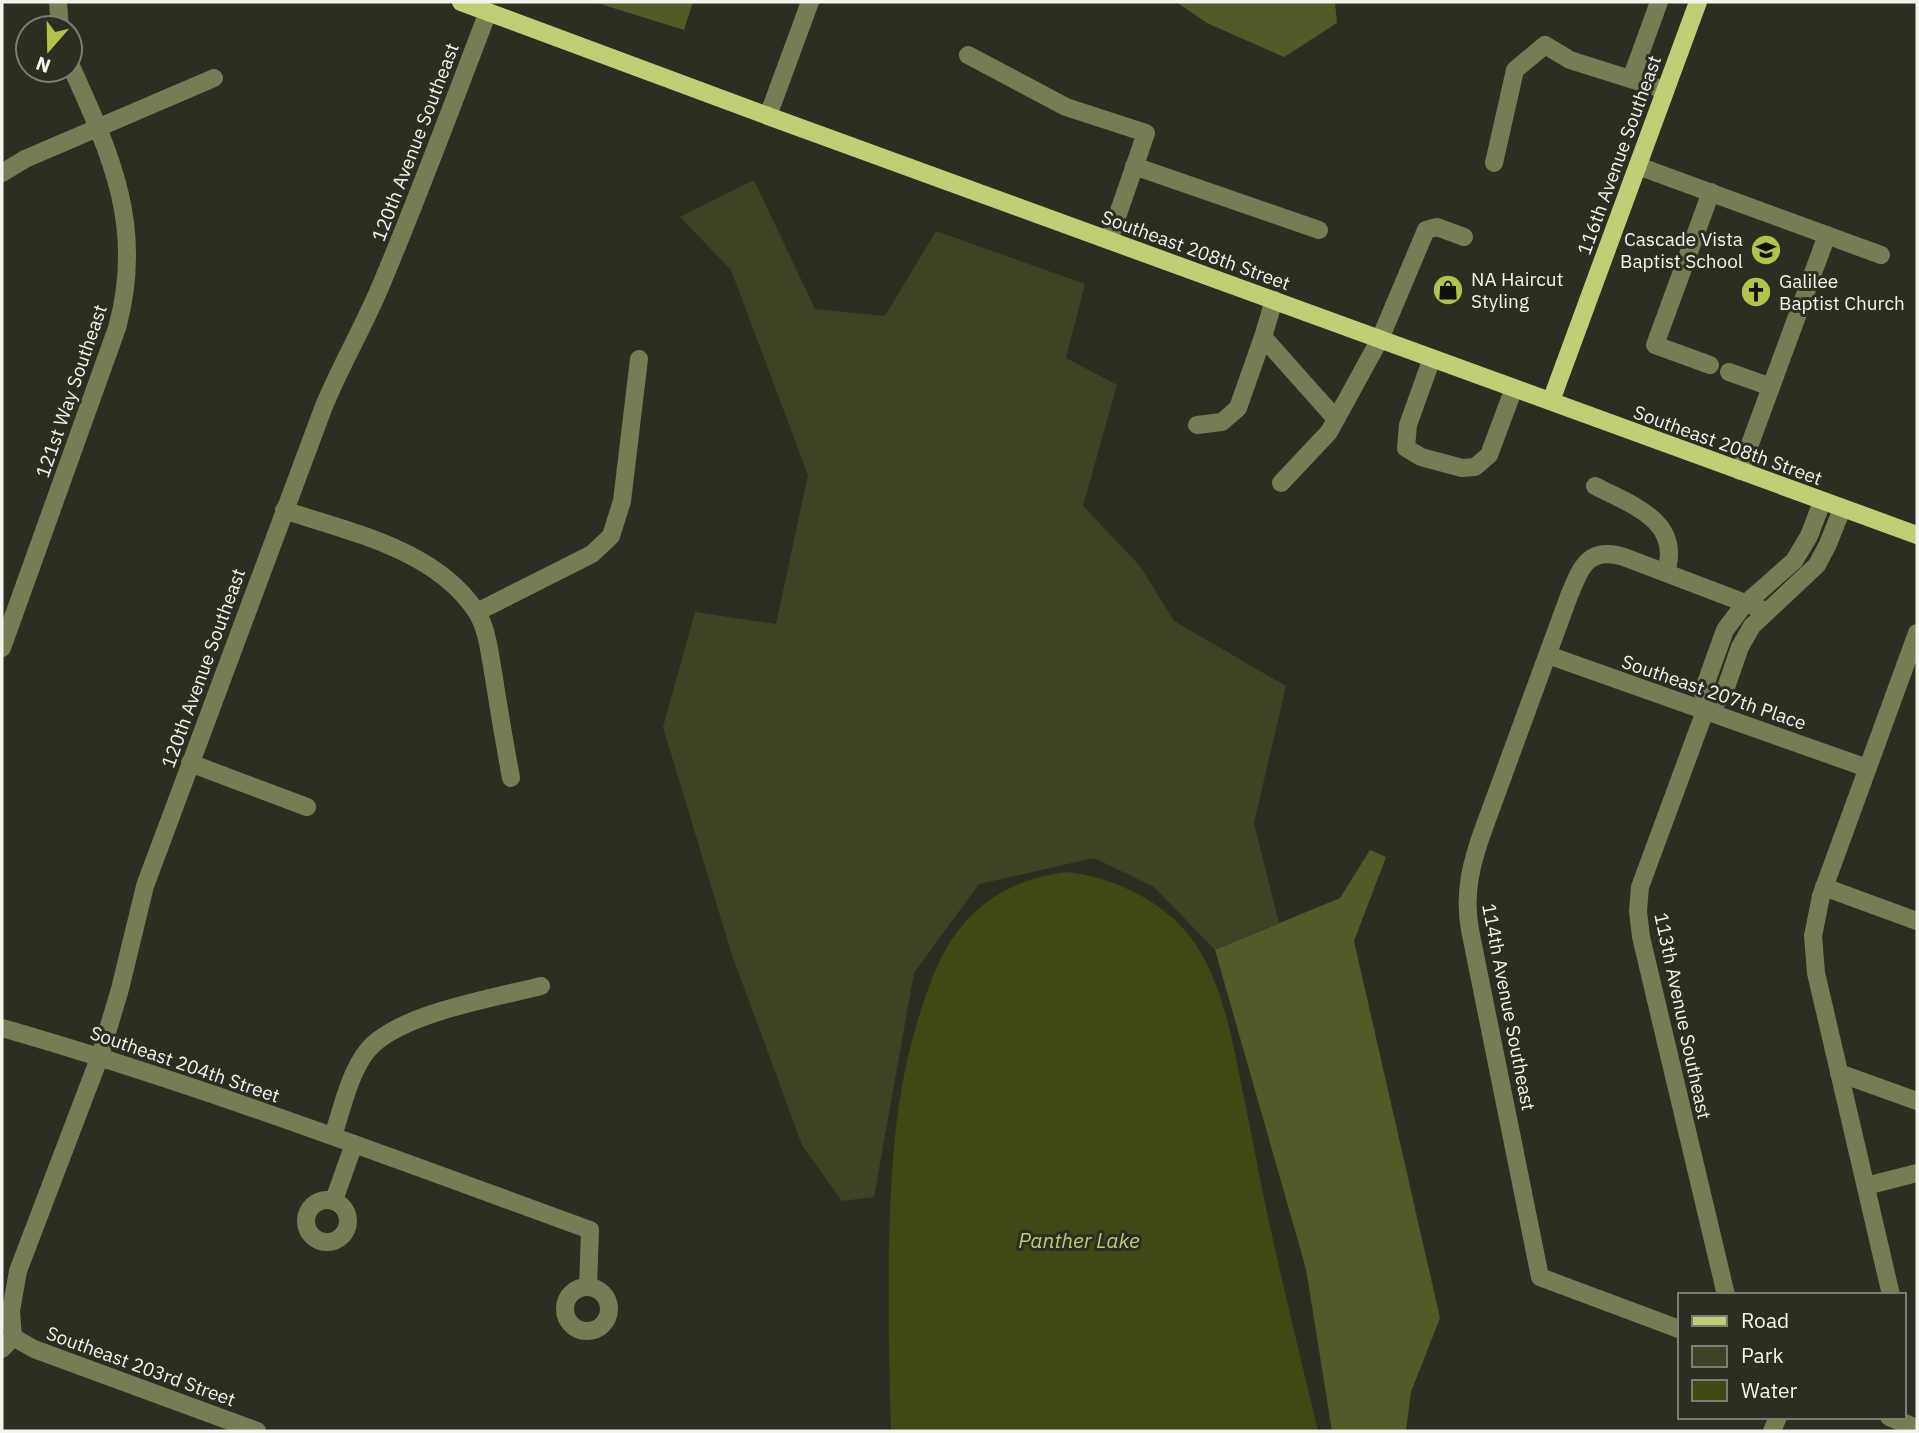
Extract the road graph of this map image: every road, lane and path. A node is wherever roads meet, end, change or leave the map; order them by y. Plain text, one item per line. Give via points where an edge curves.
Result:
1 (461, 2) edge
2 (810, 2) edge
3 (1659, 2) edge
4 (1698, 2) edge
5 (488, 12) junction
6 (968, 55) dead end
7 (215, 78) dead end
8 (1631, 79) junction
9 (79, 84) edge
10 (1665, 90) junction
11 (768, 116) junction
12 (99, 129) junction
13 (1494, 163) dead end
14 (1135, 166) junction
15 (1638, 166) junction
16 (2, 173) edge
17 (1711, 192) junction
18 (1319, 230) dead end
19 (1827, 235) junction
20 (1464, 237) dead end
21 (1109, 240) junction
22 (1881, 255) dead end
23 (1274, 300) junction
24 (1263, 337) junction
25 (1380, 339) junction
26 (1432, 358) junction
27 (639, 359) dead end
28 (1710, 365) dead end
29 (1729, 372) dead end
30 (1771, 387) junction
31 (1514, 388) junction
32 (1550, 401) junction
33 (1336, 419) junction
34 (1197, 425) dead end
35 (1740, 471) junction
36 (1281, 483) dead end
37 (1595, 486) dead end
38 (1822, 502) junction
39 (1842, 509) junction
40 (284, 510) junction
41 (1917, 535) edge
42 (1666, 572) junction
43 (1748, 602) junction
44 (1766, 611) junction
45 (477, 612) junction
46 (1917, 634) edge
47 (2, 647) edge
48 (1548, 655) junction
49 (1705, 711) junction
50 (190, 763) junction
51 (1867, 768) junction
52 (511, 778) dead end
53 (307, 807) dead end
54 (1824, 887) junction
55 (1917, 921) edge
56 (541, 986) dead end
57 (2, 1028) edge
58 (100, 1056) junction
59 (1839, 1073) junction
60 (1917, 1101) edge
61 (333, 1136) junction
62 (354, 1143) junction
63 (1917, 1173) edge
64 (1866, 1186) junction
65 (334, 1200) dead end
66 (588, 1287) dead end
67 (1726, 1293) edge
68 (1891, 1293) edge
69 (1678, 1329) edge
70 (8, 1343) edge
71 (1894, 1419) edge
72 (1917, 1428) edge
73 (257, 1431) edge

1 - 5 main road, Southeast 208th Street
2 - 11 street
3 - 8 street
4 - 10 main road, 116th Avenue Southeast
5 - 11 main road, Southeast 208th Street
5 - 40 street, 120th Avenue Southeast via 400,240 340,366
6 - 14 street via 1066,107 1146,133
7 - 12 street
8 - 10 street
8 - 13 street via 1570,60 1545,45 1515,70
9 - 12 street, 121st Way Southeast
10 - 15 main road, 116th Avenue Southeast
11 - 21 main road, Southeast 208th Street
12 - 16 street
12 - 47 street, 121st Way Southeast via 125,210 128,270 122,310
14 - 18 street
14 - 21 street
15 - 17 street
15 - 32 main road, 116th Avenue Southeast
17 - 19 street
17 - 28 street via 1655,345
19 - 22 street
19 - 30 street
20 - 25 street via 1437,227 1426,230
21 - 23 main road, Southeast 208th Street
23 - 24 street
23 - 25 main road, Southeast 208th Street
24 - 33 street
24 - 34 street via 1238,408 1222,422
25 - 26 main road, Southeast 208th Street
25 - 33 street
26 - 31 main road, Southeast 208th Street
26 - 31 street via 1408,425 1406,448 1421,457 1475,467 1489,455
27 - 45 street via 622,501 611,536 592,554
29 - 30 street
30 - 35 street
31 - 32 main road, Southeast 208th Street
32 - 35 main road, Southeast 208th Street
33 - 36 street
35 - 38 main road, Southeast 208th Street
37 - 42 street via 1655,519 1669,543
38 - 39 main road, Southeast 208th Street
38 - 43 street, 113th Avenue Southeast via 1798,557
39 - 41 main road, Southeast 208th Street
39 - 44 street, 113th Avenue Southeast via 1817,565
40 - 45 street via 416,559 457,589
40 - 50 street, 120th Avenue Southeast
42 - 43 street
42 - 48 street, 114th Avenue Southeast via 1614,554 1593,556 1575,581
43 - 44 street
43 - 49 street, 113th Avenue Southeast via 1733,617 1718,647 1703,691
44 - 49 street, 113th Avenue Southeast via 1744,639 1723,696
45 - 52 street via 487,641
46 - 51 street
48 - 49 street, Southeast 207th Place
48 - 69 street, 114th Avenue Southeast via 1478,844 1466,904 1540,1277
49 - 51 street, Southeast 207th Place
49 - 67 street, 113th Avenue Southeast via 1640,887 1638,911
50 - 53 street
50 - 58 street, 120th Avenue Southeast via 145,886
51 - 54 street
54 - 55 street
54 - 59 street via 1812,948
56 - 61 street via 412,1020 379,1040 356,1071
57 - 58 street, Southeast 204th Street
58 - 61 street, Southeast 204th Street
58 - 70 street, 120th Avenue Southeast via 18,1271
59 - 60 street
59 - 64 street
61 - 62 street, Southeast 204th Street
62 - 65 street
62 - 66 street, Southeast 204th Street via 590,1230
63 - 64 street
64 - 68 street
70 - 73 street, Southeast 203rd Street
71 - 72 street

